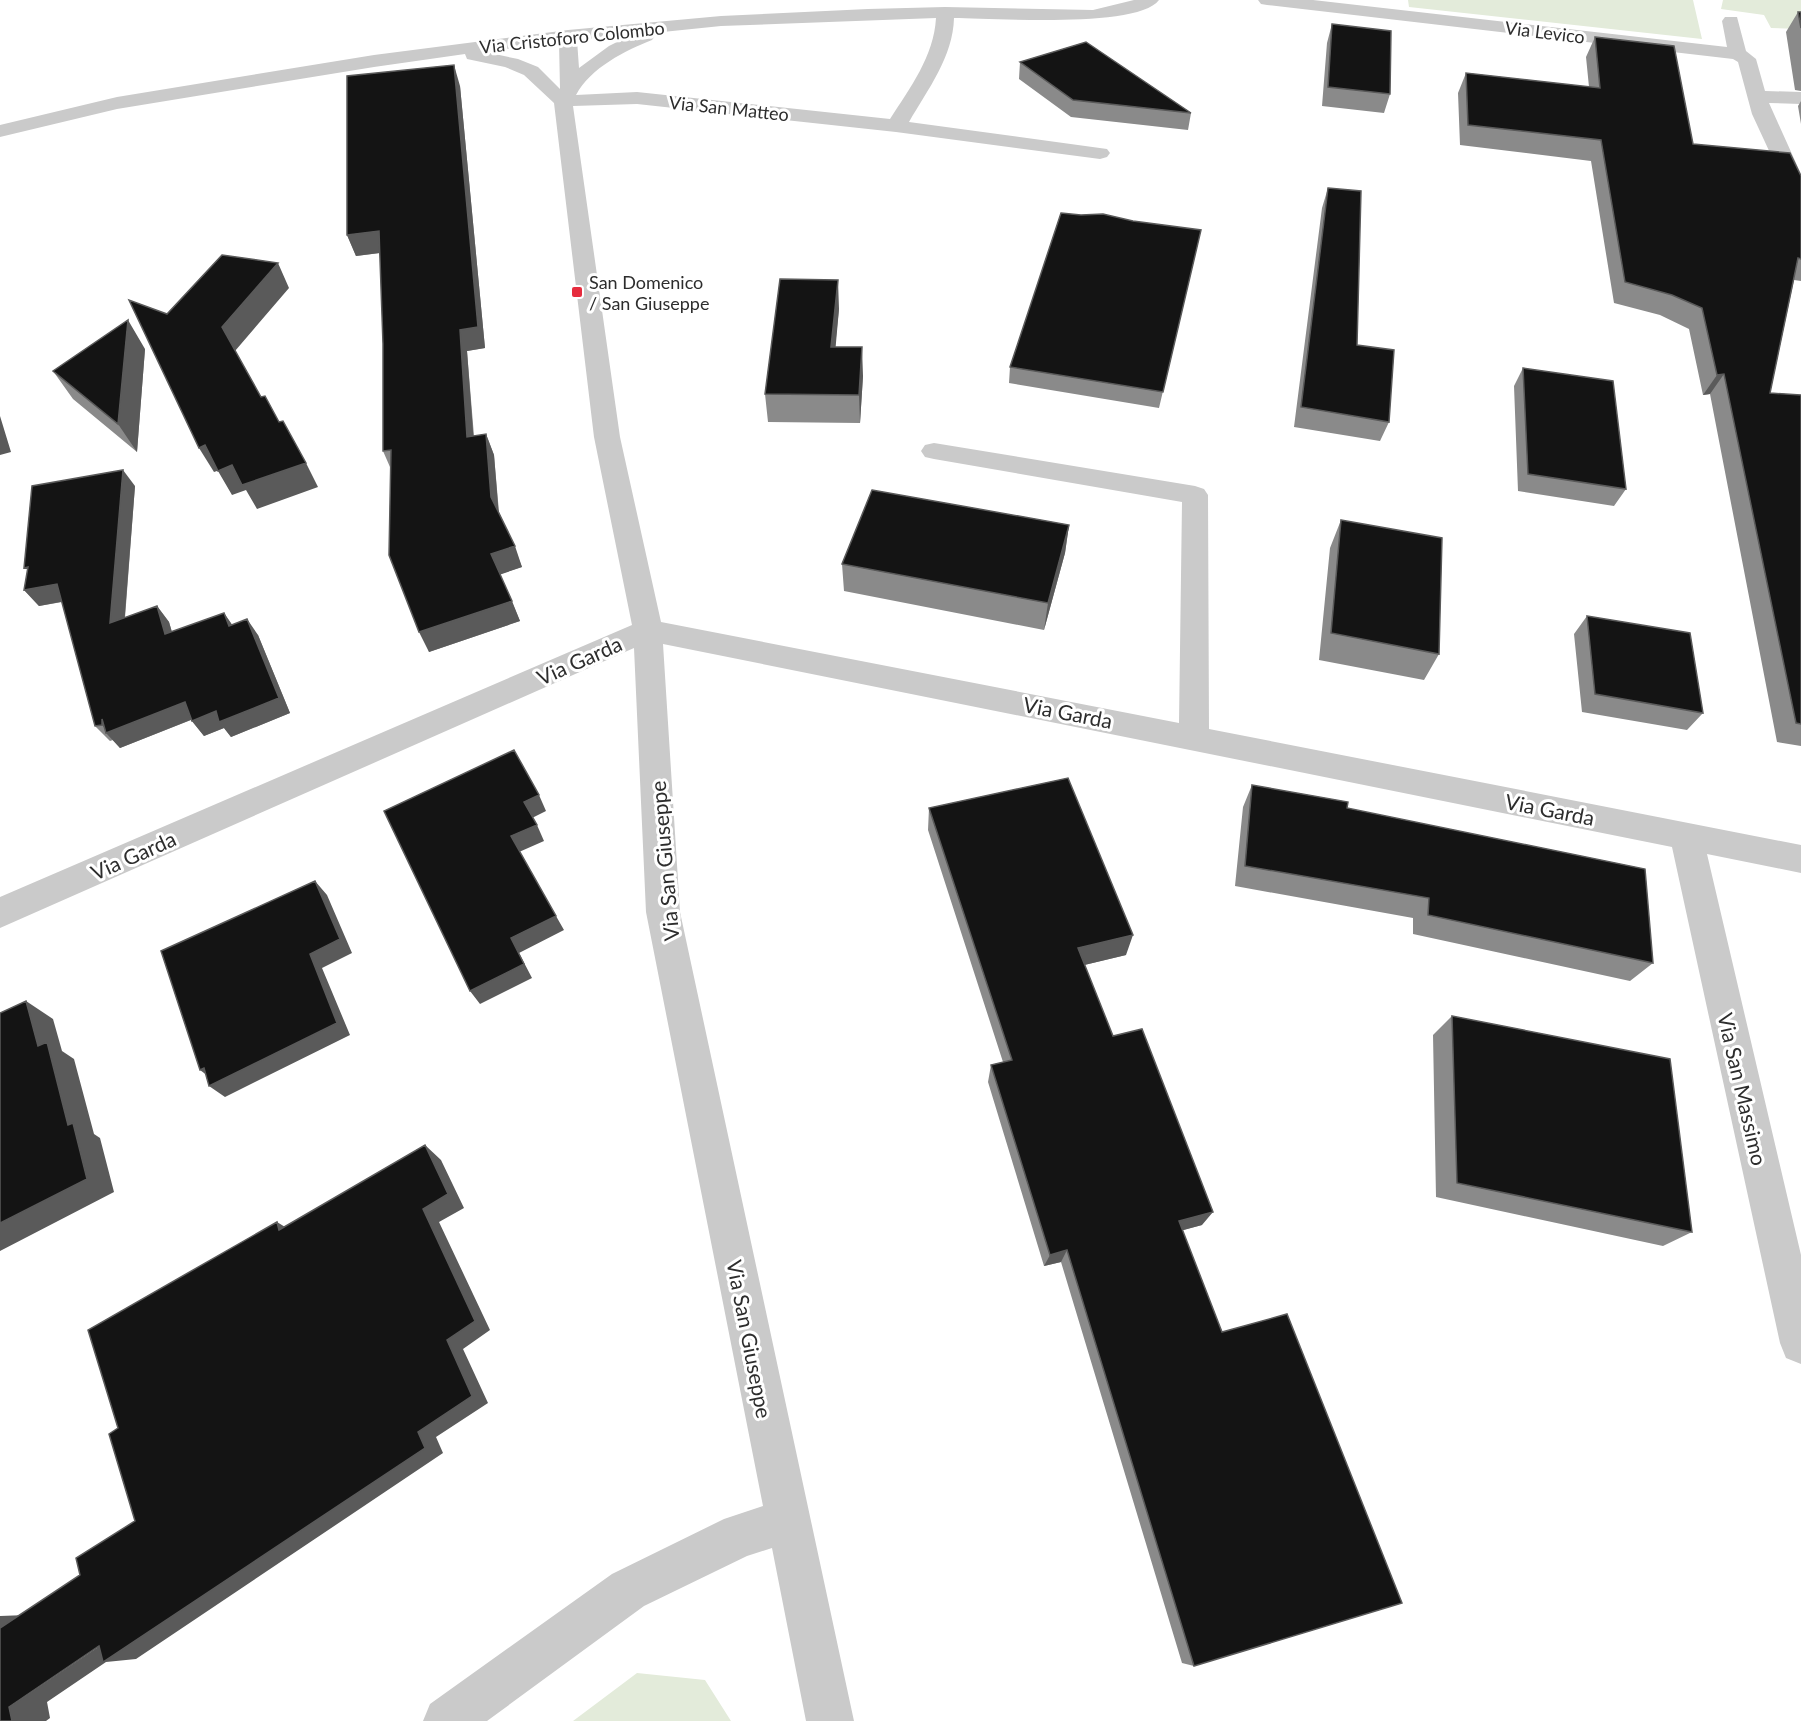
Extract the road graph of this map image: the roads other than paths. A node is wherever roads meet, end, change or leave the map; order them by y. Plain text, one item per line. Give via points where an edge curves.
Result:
1 (1150, 0) edge
2 (1267, 0) edge
3 (945, 12) junction
4 (1731, 21) dead end
5 (697, 23) junction
6 (563, 35) junction
7 (423, 54) junction
8 (1737, 54) junction
9 (560, 92) junction
10 (1756, 97) junction
11 (1801, 98) edge
12 (896, 126) junction
13 (0, 131) edge
14 (1100, 153) dead end
15 (1801, 196) edge
16 (934, 452) dead end
17 (648, 630) junction
18 (1194, 737) junction
19 (1686, 836) junction
20 (1801, 859) edge
21 (0, 913) edge
22 (1801, 1343) edge
23 (787, 1521) junction
24 (447, 1721) edge
25 (830, 1721) edge

1 - 3 street, Via Cristoforo Colombo via 1093,15
2 - 8 street, Via Levico
3 - 5 street, Via Cristoforo Colombo
3 - 12 street via 940,52
4 - 8 street
5 - 6 street, Via Cristoforo Colombo
5 - 9 street via 628,42 606,54
6 - 7 street, Via Cristoforo Colombo
6 - 9 street, Via San Giuseppe
6 - 9 street, Via San Giuseppe via 540,50 538,60
7 - 9 street via 459,53 511,63 531,71
7 - 13 street, Via Cristoforo Colombo via 117,103
8 - 10 street via 1747,59
9 - 12 street, Via San Matteo
9 - 17 street, Via San Giuseppe via 607,437
10 - 11 street
10 - 15 street
12 - 14 street, Via San Matteo
16 - 18 street via 1195,495
17 - 18 street, Via Garda
17 - 21 street, Via Garda
17 - 23 street, Via San Giuseppe via 663,912
18 - 19 street, Via Garda
19 - 20 street, Via Garda
19 - 22 street, Via San Massimo
23 - 24 street via 740,1535 628,1590
23 - 25 street, Via San Giuseppe

